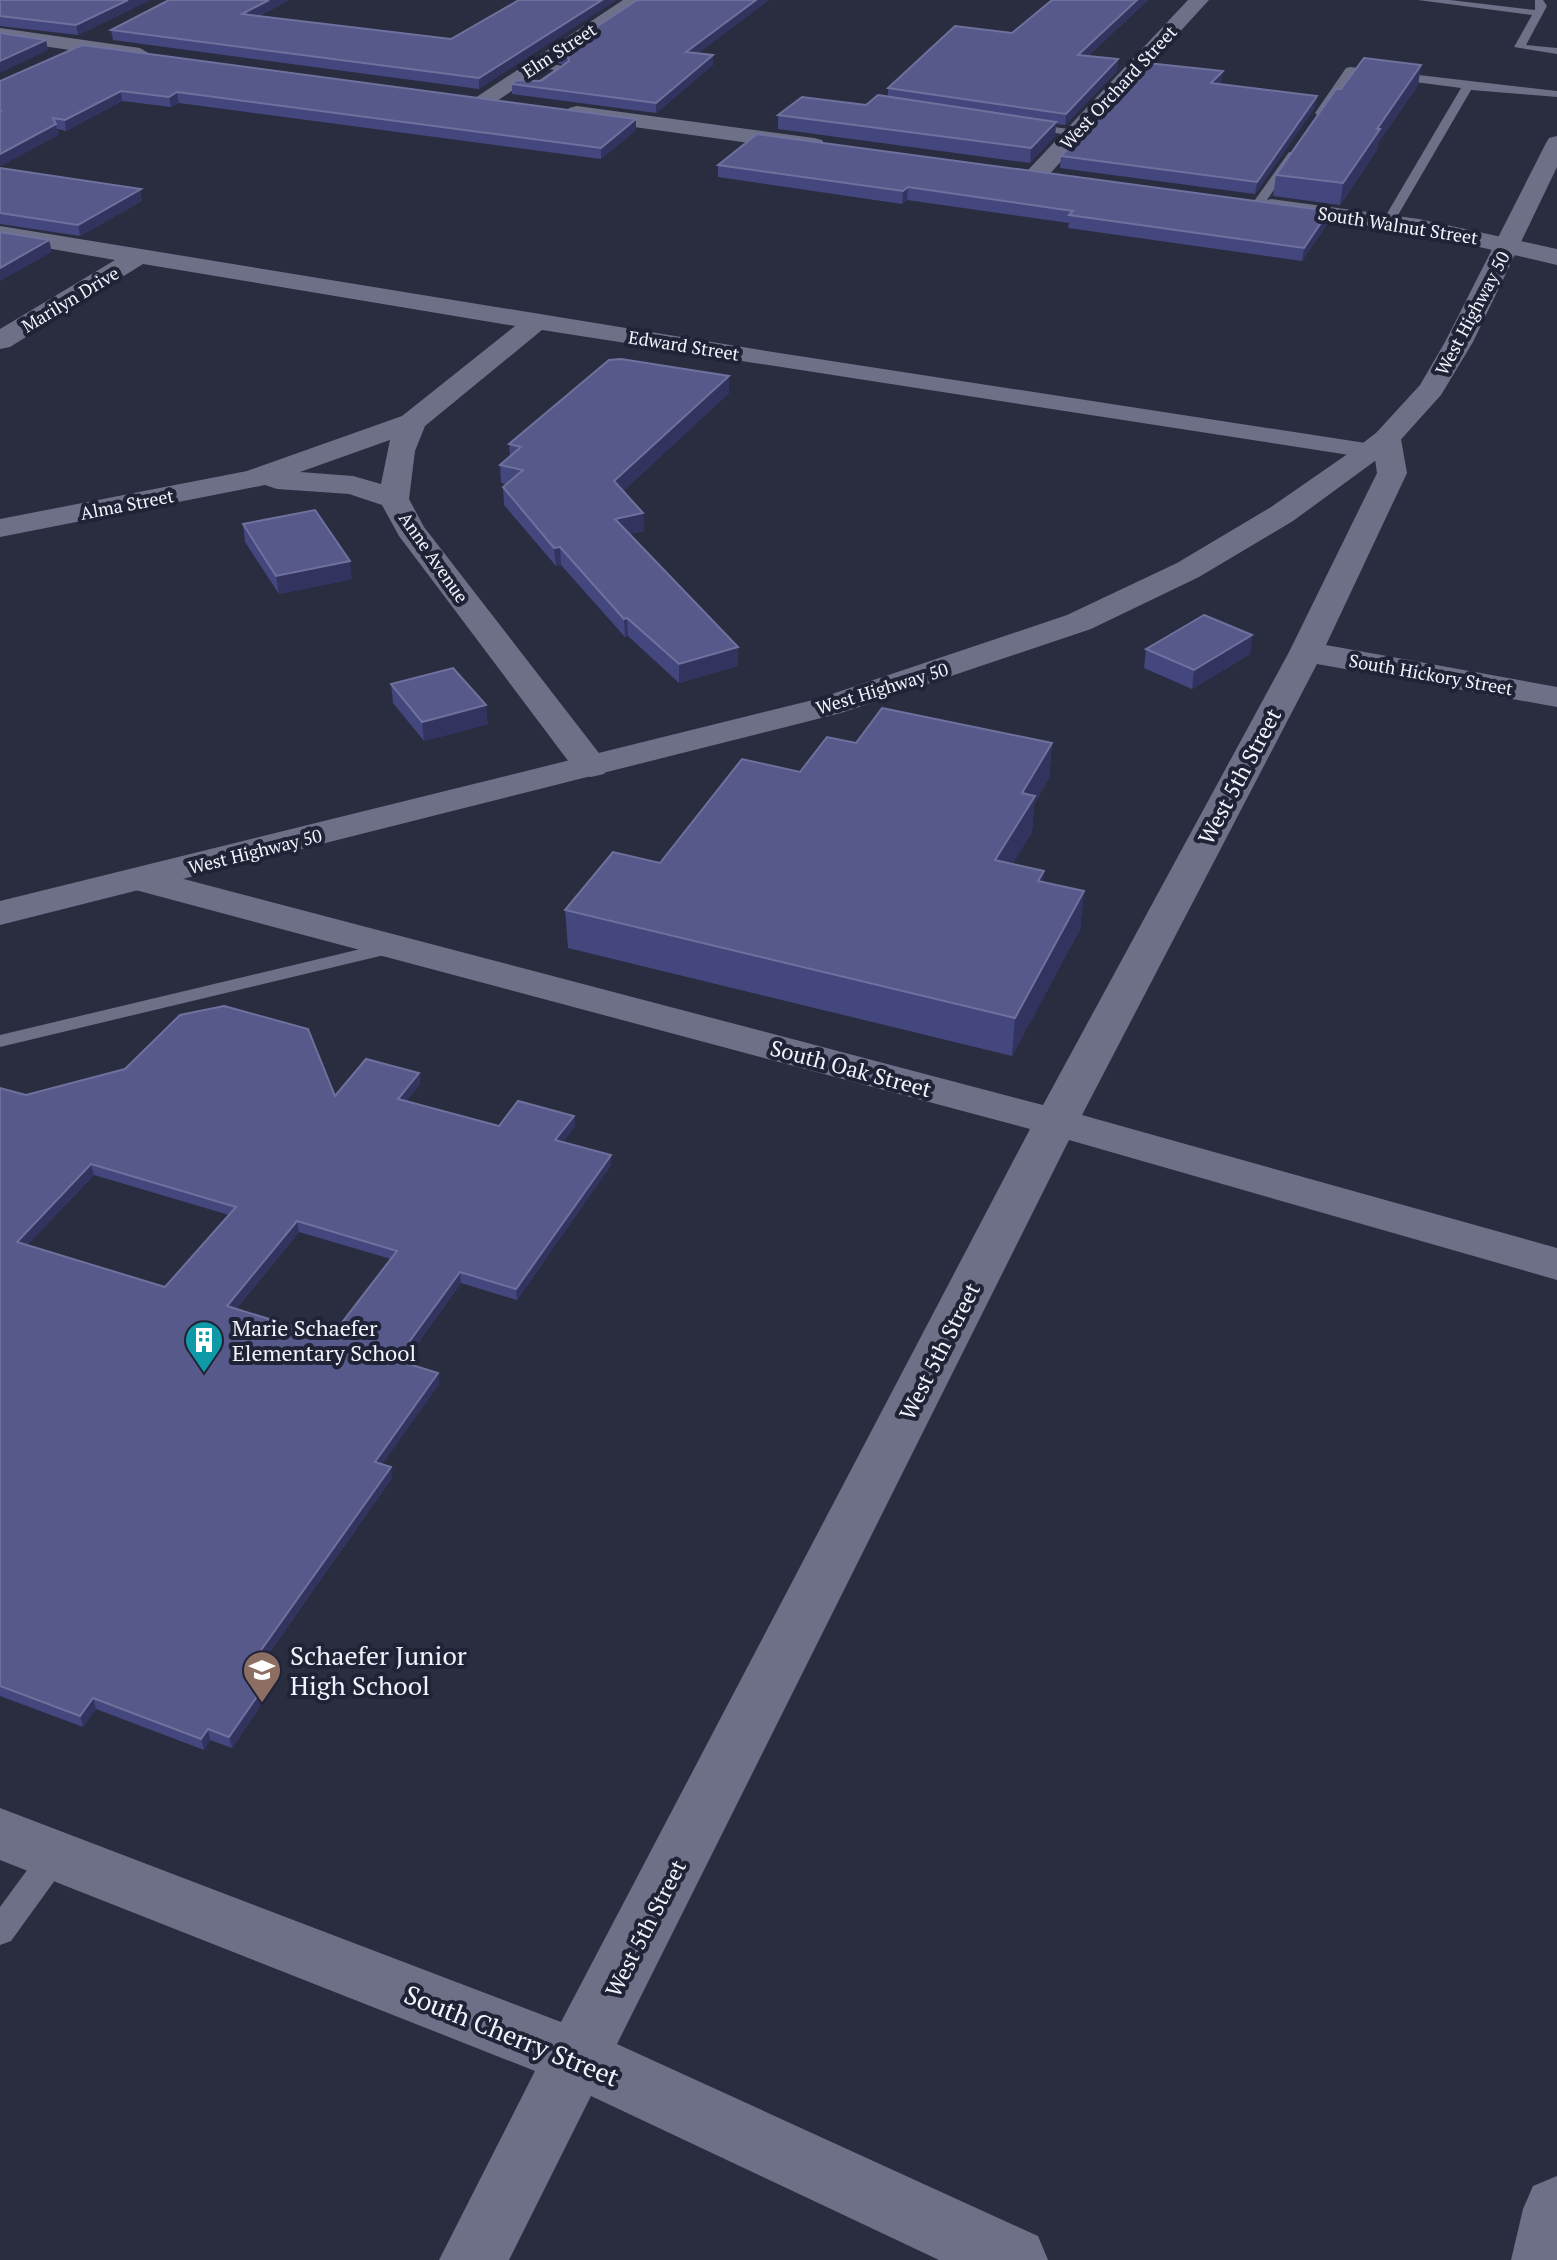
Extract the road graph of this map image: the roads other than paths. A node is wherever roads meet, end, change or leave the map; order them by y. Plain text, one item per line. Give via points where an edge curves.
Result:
1 (636, 0) edge
2 (1199, 0) edge
3 (1423, 0) edge
4 (1537, 0) edge
5 (1539, 13) junction
6 (120, 26) edge
7 (0, 34) edge
8 (80, 45) junction
9 (1557, 51) edge
10 (158, 56) edge
11 (40, 65) edge
12 (1468, 86) junction
13 (1557, 94) edge
14 (475, 99) edge
15 (562, 111) edge
16 (1314, 123) edge
17 (1014, 125) edge
18 (1076, 133) junction
19 (1557, 143) edge
20 (1298, 146) edge
21 (831, 147) edge
22 (1068, 179) edge
23 (1250, 203) joint
24 (1388, 222) junction
25 (0, 233) edge
26 (1508, 245) junction
27 (139, 256) junction
28 (1557, 257) edge
29 (537, 321) junction
30 (0, 341) edge
31 (412, 422) junction
32 (1378, 446) junction
33 (254, 479) junction
34 (394, 499) junction
35 (0, 528) edge
36 (1306, 652) junction
37 (1557, 697) edge
38 (591, 766) junction
39 (142, 880) junction
40 (0, 913) edge
41 (394, 947) junction
42 (0, 1041) edge
43 (1056, 1122) junction
44 (1557, 1264) edge
45 (28, 1845) edge
46 (0, 1931) edge
47 (578, 2058) junction
48 (1557, 2209) edge
49 (473, 2260) edge
50 (1014, 2260) edge
51 (1545, 2260) edge

1 - 14 street, Elm Street via 538,64 510,95
2 - 18 street, West Orchard Street
3 - 5 lane
4 - 5 lane via 1542,6
5 - 9 lane via 1519,47
6 - 8 street
7 - 8 street
8 - 10 street
8 - 11 street
12 - 13 lane
12 - 16 lane via 1350,70
12 - 24 lane
15 - 21 street
17 - 18 lane
18 - 22 street, West Orchard Street via 1029,173
19 - 26 street, West Highway 50
20 - 23 lane
23 - 24 street, South Walnut Street
24 - 26 street, South Walnut Street
25 - 27 street, Edward Street
26 - 28 street, South Walnut Street
26 - 32 street, West Highway 50 via 1431,389
27 - 29 street, Edward Street
27 - 30 street, Marilyn Drive
29 - 31 street
29 - 32 street, Edward Street
31 - 33 street, Alma Street
31 - 34 street, Anne Avenue via 400,451
32 - 36 street, West 5th Street via 1392,473
32 - 38 street, West Highway 50 via 1282,514 1188,570 1079,622 829,706
33 - 34 street, Alma Street via 353,485
33 - 35 street, Alma Street
34 - 38 street, Anne Avenue via 410,529
36 - 37 street, South Hickory Street
36 - 43 street, West 5th Street
38 - 39 street, West Highway 50
39 - 40 street, West Highway 50
39 - 41 street, South Oak Street
41 - 42 lane
41 - 43 street, South Oak Street
43 - 44 street, South Oak Street
43 - 47 street, West 5th Street
45 - 46 lane
45 - 47 street, South Cherry Street
47 - 49 street, West 5th Street
47 - 50 street, South Cherry Street
48 - 51 street

